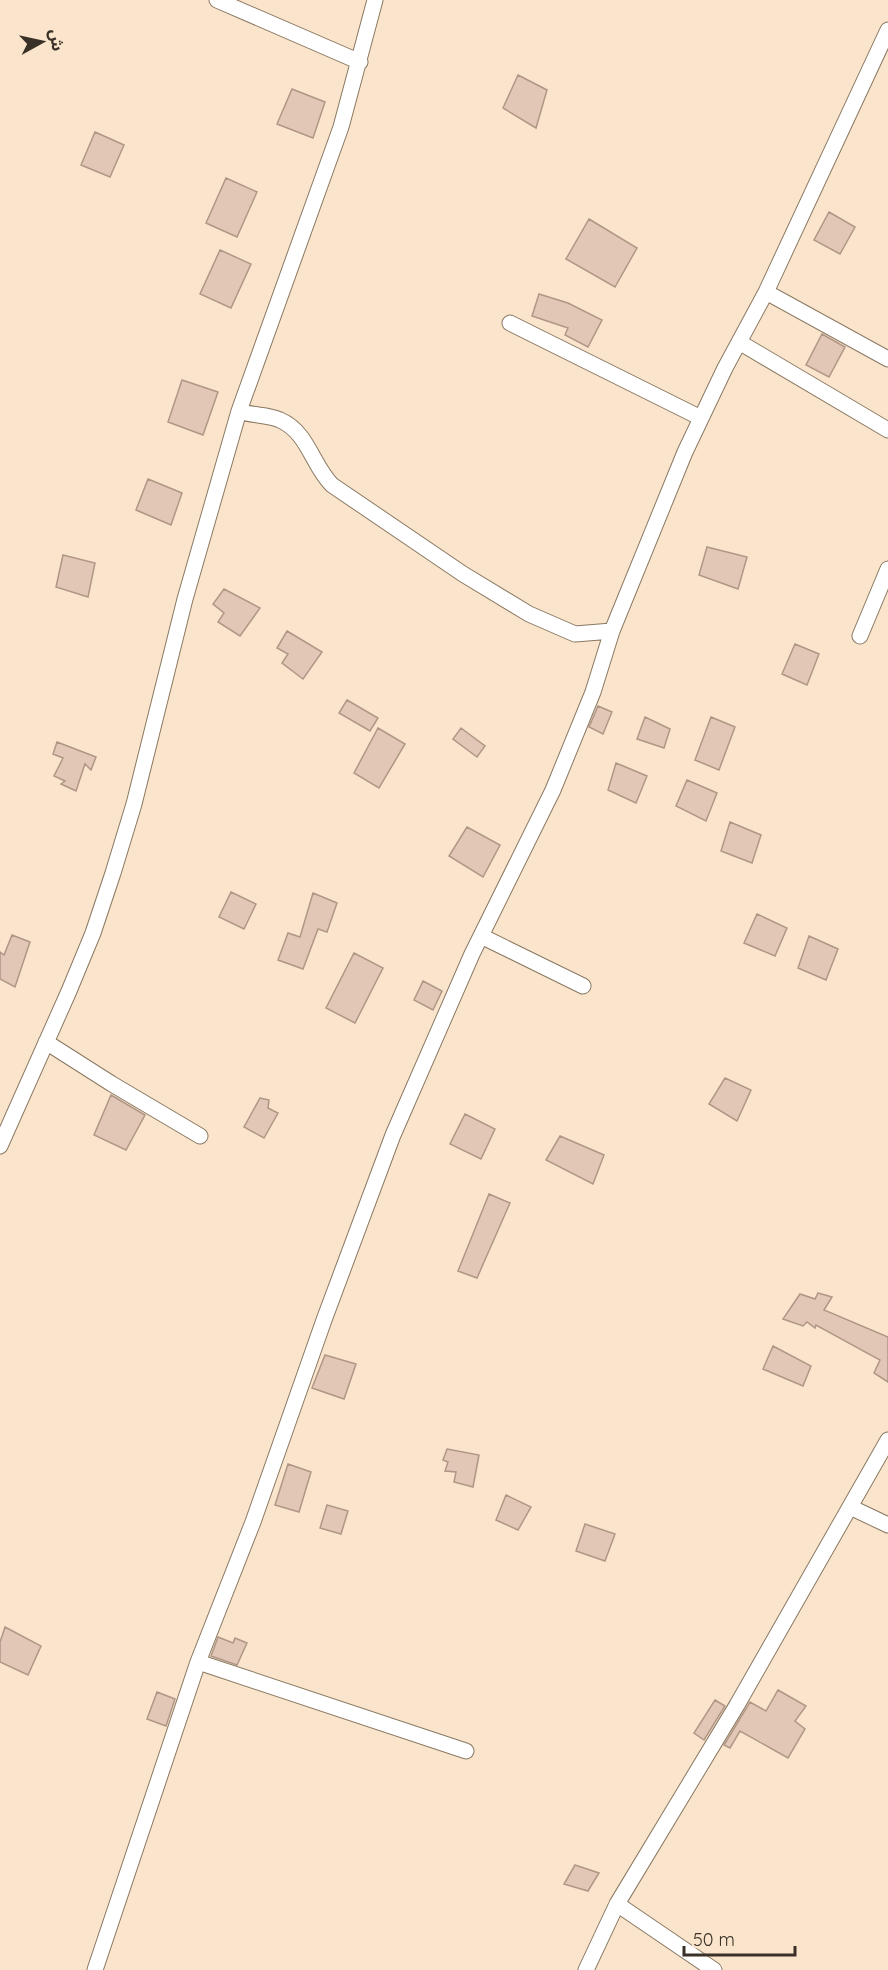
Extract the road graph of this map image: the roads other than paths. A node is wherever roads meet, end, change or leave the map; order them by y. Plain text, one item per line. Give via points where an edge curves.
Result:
1 (217, 0) edge
2 (375, 0) edge
3 (888, 30) edge
4 (360, 62) junction
5 (766, 292) junction
6 (510, 323) dead end
7 (739, 342) junction
8 (888, 359) edge
9 (239, 411) junction
10 (701, 418) junction
11 (888, 430) edge
12 (888, 569) edge
13 (612, 631) junction
14 (860, 636) dead end
15 (481, 936) junction
16 (583, 986) dead end
17 (46, 1042) junction
18 (200, 1136) dead end
19 (0, 1146) edge
20 (888, 1440) edge
21 (850, 1508) junction
22 (888, 1525) edge
23 (198, 1662) junction
24 (466, 1751) dead end
25 (617, 1904) junction
26 (95, 1970) edge
27 (586, 1970) edge
28 (714, 1970) edge

1 - 4 street
2 - 4 street
3 - 5 street
4 - 9 street via 338,137
5 - 7 street
5 - 8 street
6 - 10 street
7 - 10 street
7 - 11 street
9 - 13 street via 291,426 332,485 508,603 550,626 575,634
9 - 17 street via 172,647 127,829 93,933
10 - 13 street
12 - 14 street
13 - 15 street via 593,692 553,789
15 - 16 street
15 - 23 street via 393,1135
17 - 18 street
17 - 19 street
20 - 21 street
21 - 22 street
21 - 25 street
23 - 24 street
23 - 26 street
25 - 27 street
25 - 28 street

